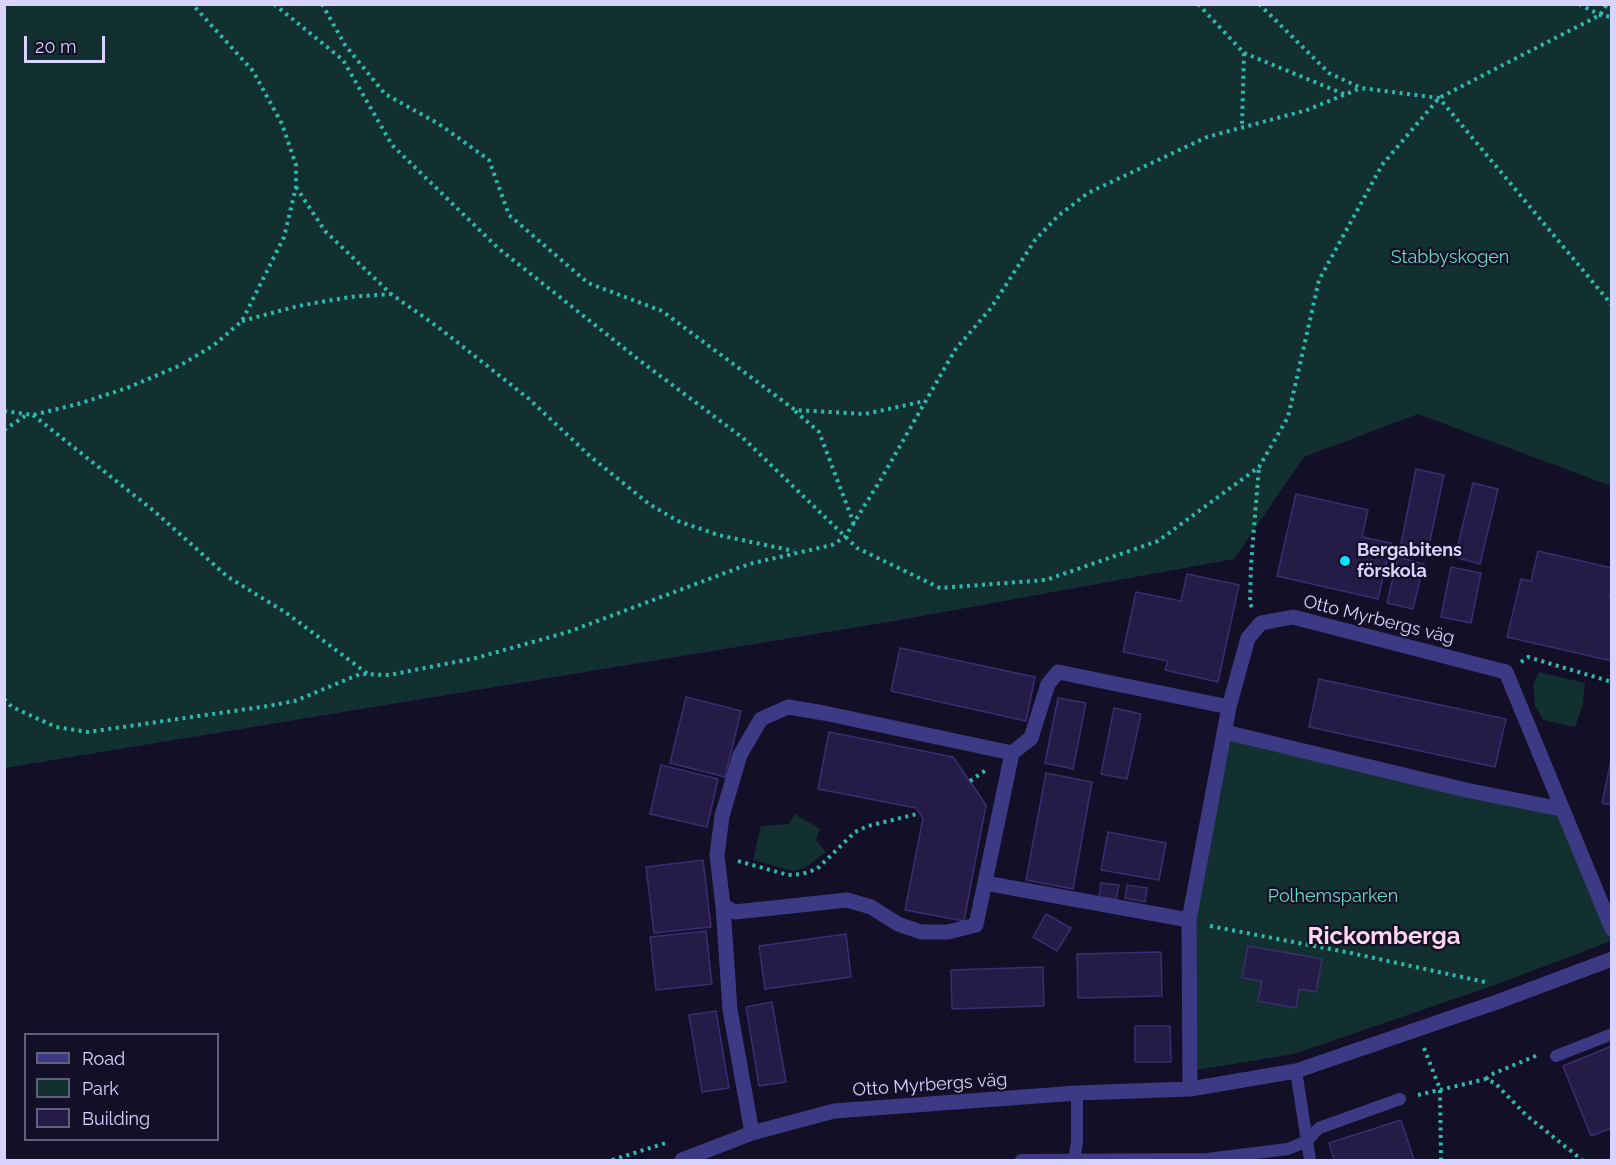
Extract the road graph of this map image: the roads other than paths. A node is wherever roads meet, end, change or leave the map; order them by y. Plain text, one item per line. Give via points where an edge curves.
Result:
1 (1229, 707) junction
2 (1225, 732) junction
3 (1012, 753) junction
4 (1561, 809) junction
5 (985, 883) junction
6 (723, 906) junction
7 (1190, 920) junction
8 (1611, 929) edge
9 (1611, 959) edge
10 (1611, 1034) edge
11 (1556, 1056) road end
12 (1296, 1071) junction
13 (1190, 1089) junction
14 (1077, 1093) junction
15 (1400, 1100) road end
16 (752, 1133) junction
17 (1307, 1141) junction
18 (1074, 1160) edge
19 (1132, 1160) edge
20 (1204, 1160) edge
21 (682, 1161) edge
22 (1020, 1161) edge
23 (1310, 1161) edge

1 - 2 street
1 - 3 street via 1058,672 1048,684 1031,738
1 - 4 street, Otto Myrbergs väg via 1248,638 1261,623 1293,617 1506,672
2 - 4 street
2 - 7 street
3 - 5 street
3 - 6 street via 788,707 761,719 740,755 722,816 717,855
4 - 8 street
5 - 6 street via 976,925 948,932 921,932 898,924 871,907 847,900 735,912
5 - 7 street
6 - 16 street via 730,1010
7 - 13 street
9 - 12 street, Otto Myrbergs väg
10 - 11 lane
12 - 13 street, Otto Myrbergs väg
12 - 17 lane
13 - 14 street, Otto Myrbergs väg
14 - 16 street, Otto Myrbergs väg via 834,1111
14 - 18 lane
15 - 17 lane via 1319,1128
16 - 21 street, Otto Myrbergs väg
17 - 20 lane via 1288,1149
17 - 23 lane
18 - 19 lane
18 - 22 lane
19 - 20 lane

